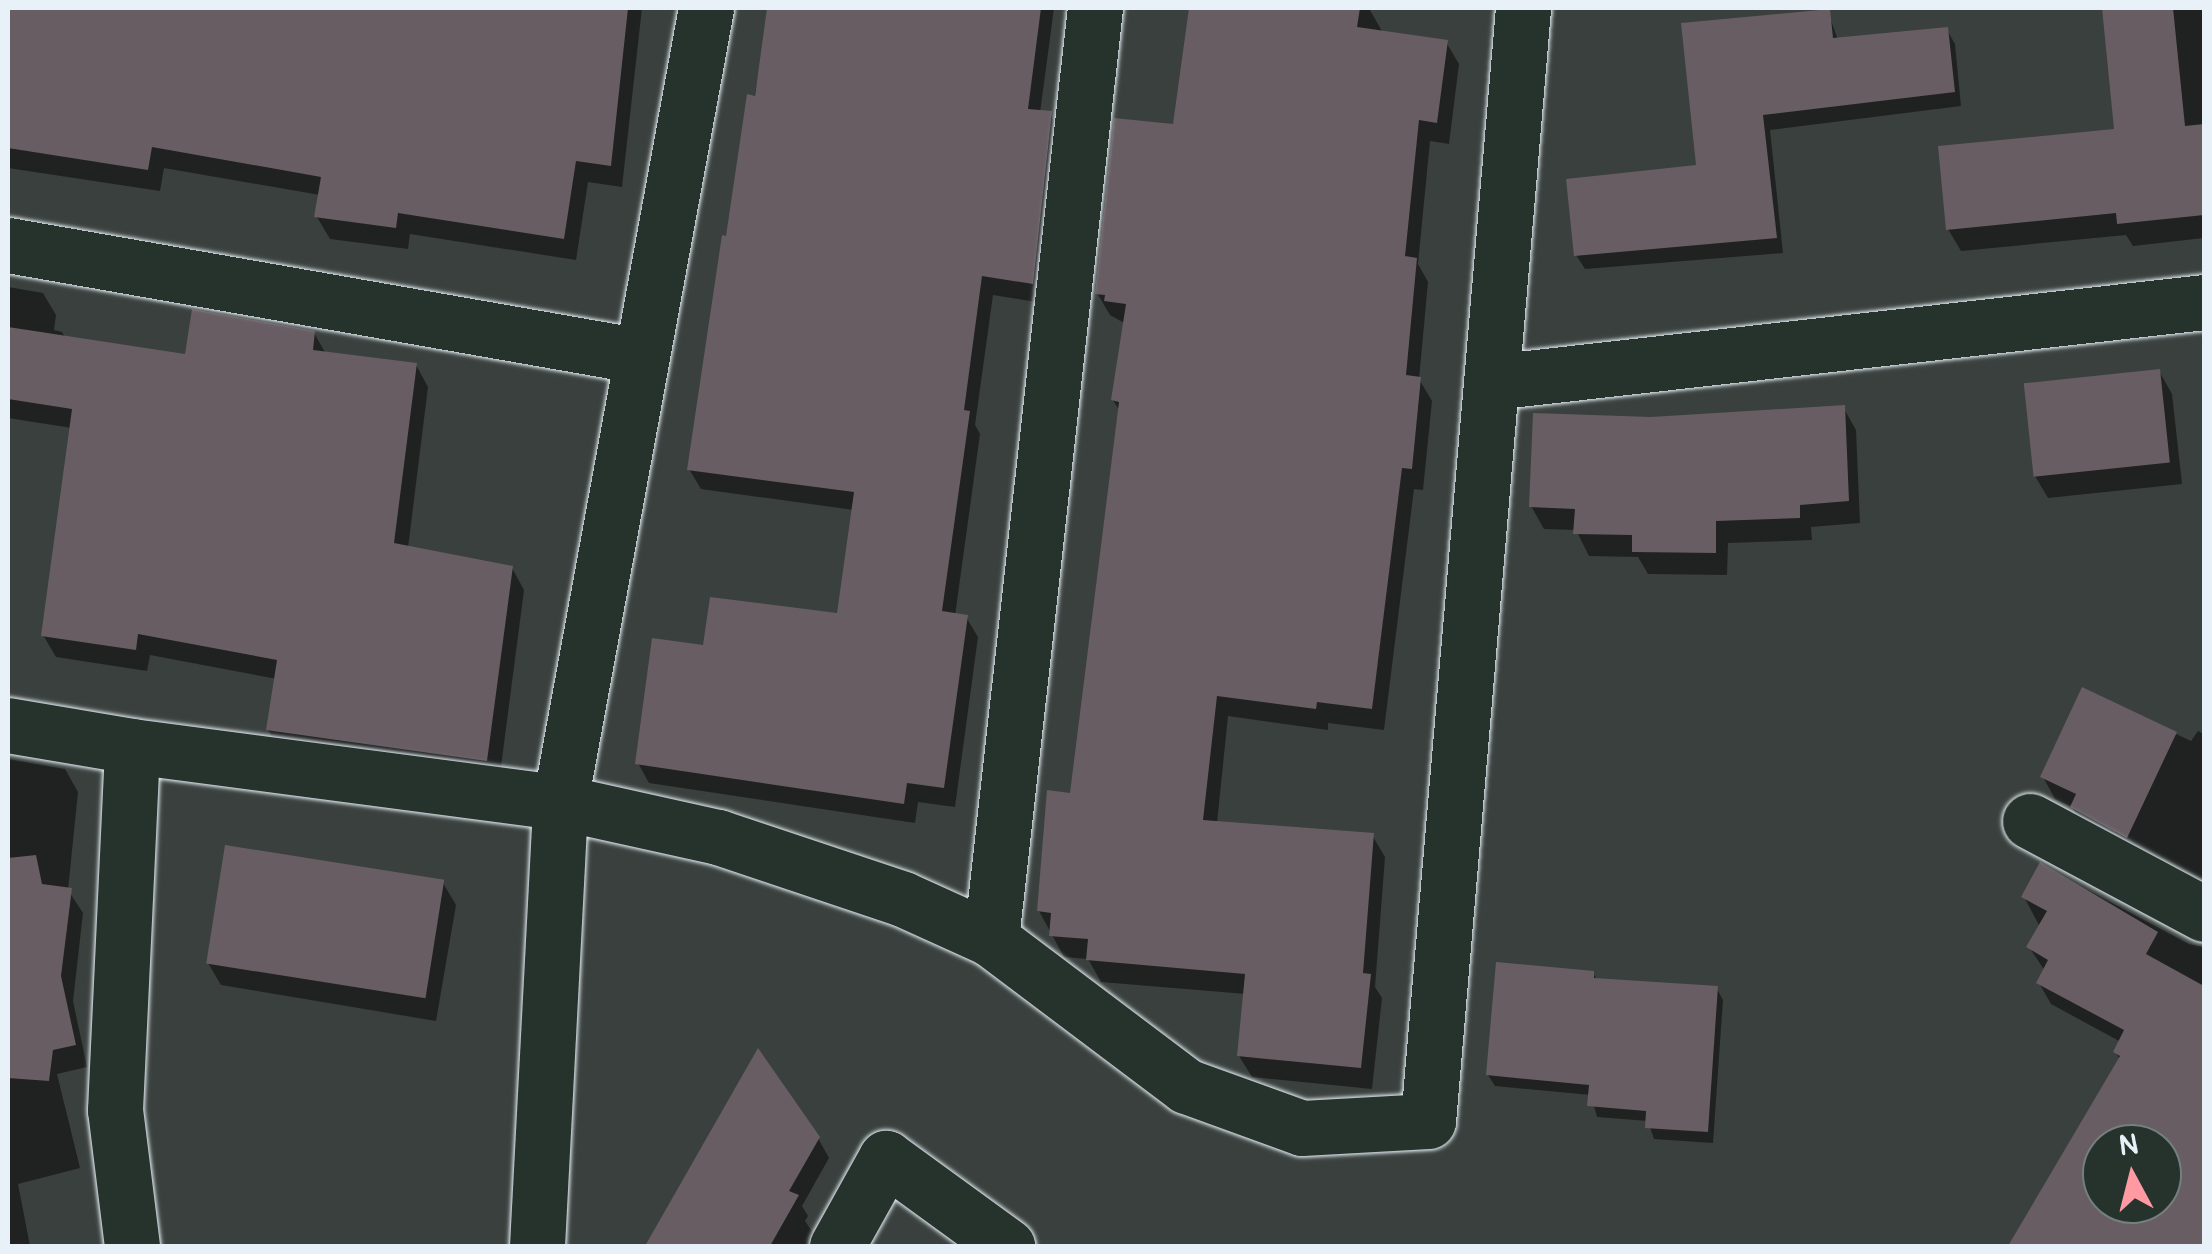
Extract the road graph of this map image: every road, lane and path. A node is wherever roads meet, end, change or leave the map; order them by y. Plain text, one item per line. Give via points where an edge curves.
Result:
1 (706, 8) edge
2 (1095, 8) edge
3 (1523, 8) edge
4 (8, 245) edge
5 (2204, 302) edge
6 (642, 356) junction
7 (1492, 382) junction
8 (8, 725) edge
9 (132, 746) junction
10 (560, 802) junction
11 (2030, 821) dead end
12 (2204, 914) edge
13 (992, 939) junction
14 (132, 1246) edge
15 (537, 1246) edge
16 (837, 1246) edge
17 (1007, 1246) edge

1 - 6 street
2 - 13 street
3 - 7 street
4 - 6 street
5 - 7 street
6 - 10 street
7 - 13 street via 1428,1120 1302,1128 1186,1086
8 - 9 street
9 - 10 street
9 - 14 street via 115,1110
10 - 13 street via 718,838 903,899
10 - 15 street
11 - 12 street
16 - 17 street via 886,1158

